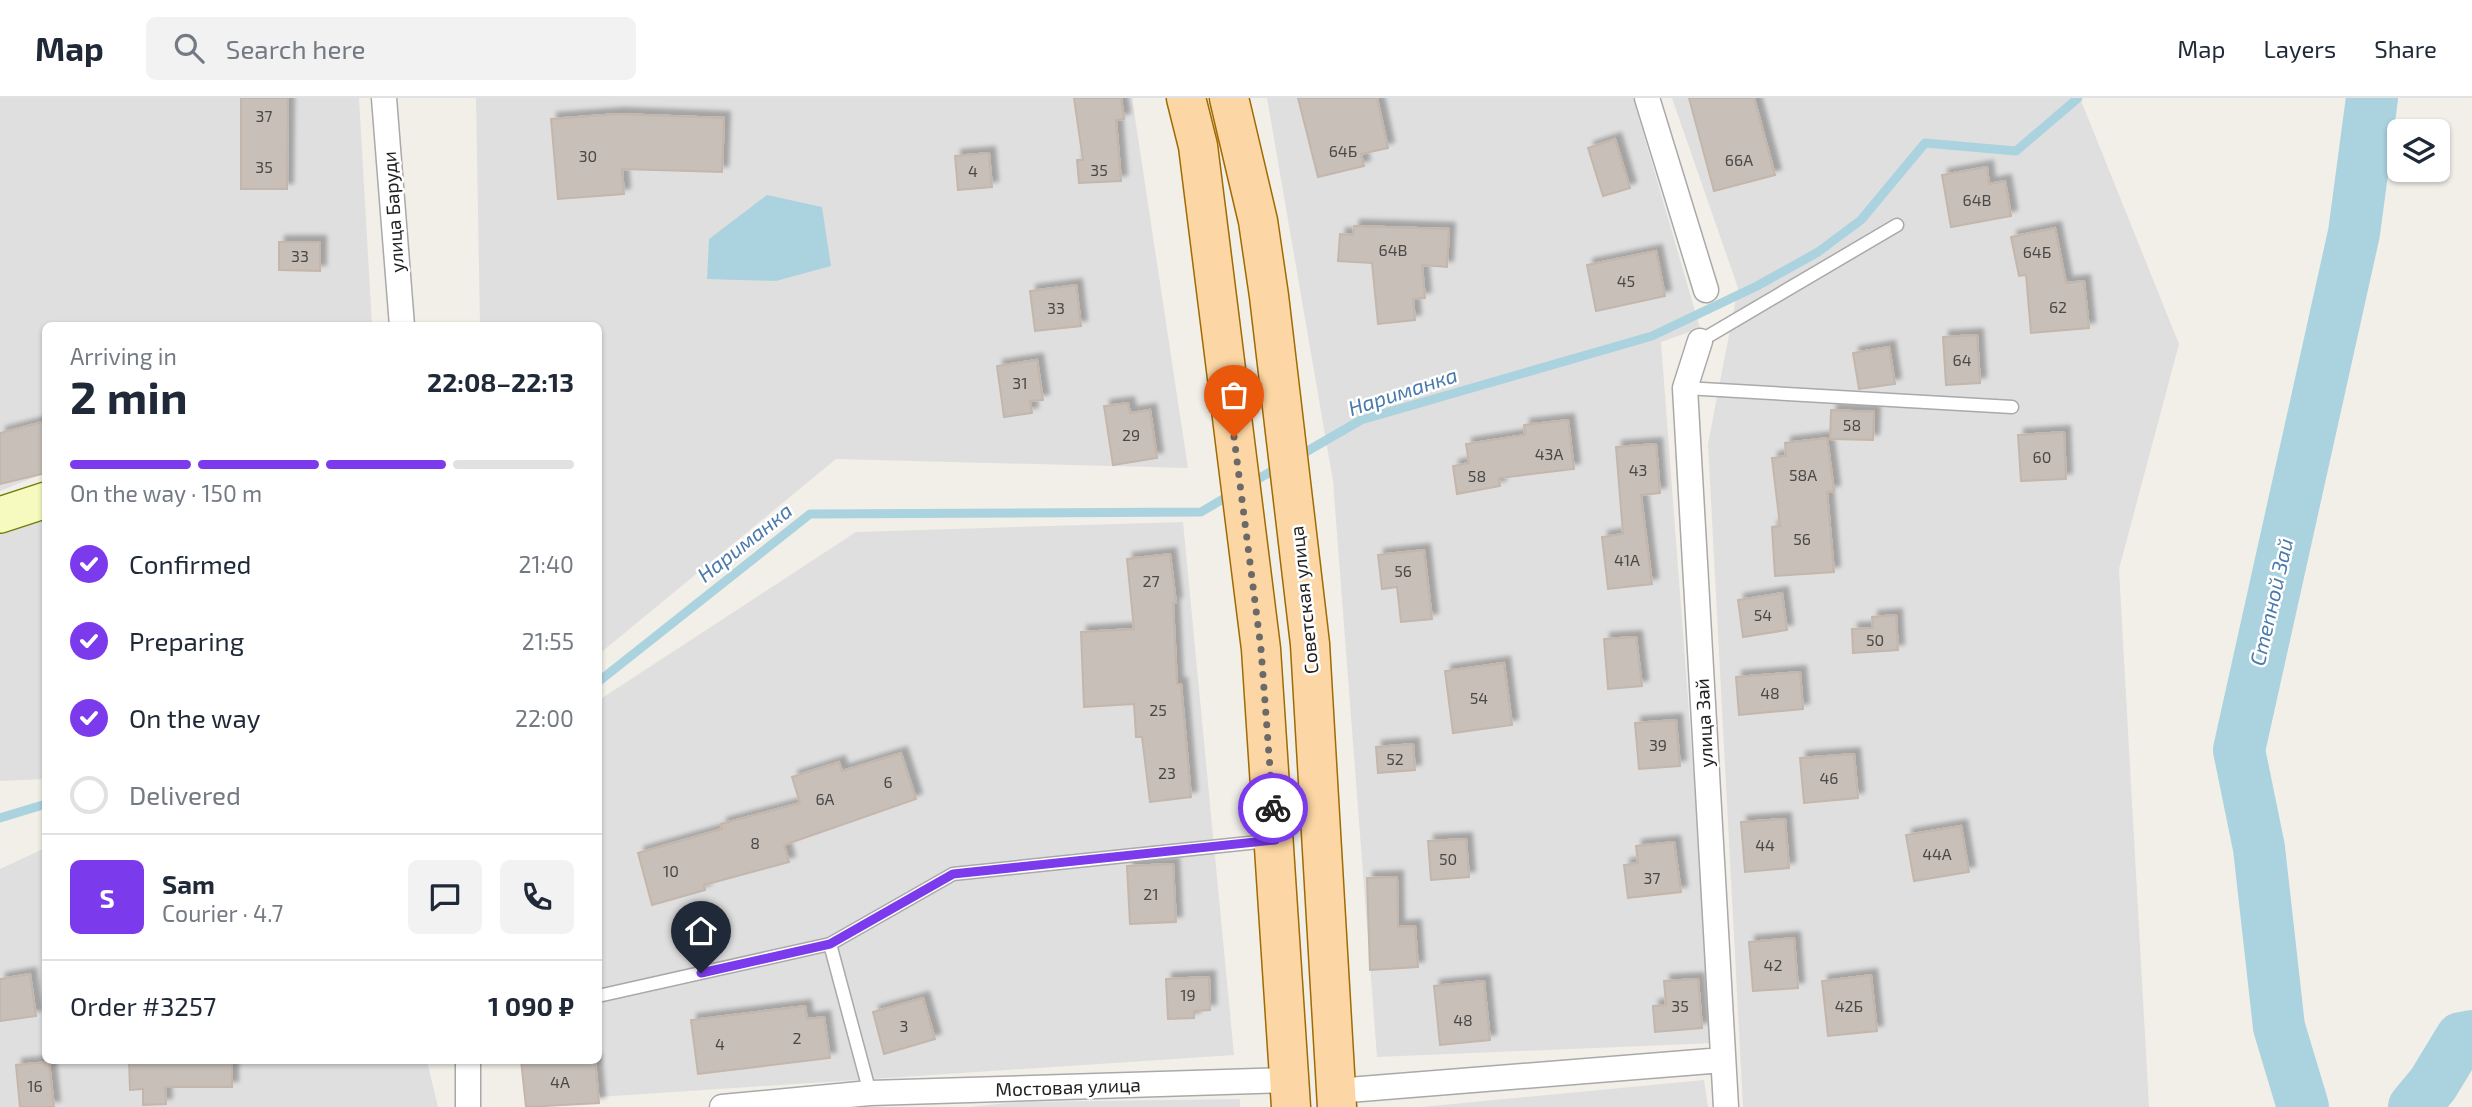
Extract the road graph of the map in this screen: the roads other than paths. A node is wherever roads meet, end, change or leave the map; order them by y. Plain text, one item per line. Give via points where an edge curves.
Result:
1 (384, 98) edge
2 (1186, 98) edge
3 (1229, 98) edge
4 (1647, 98) edge
5 (1898, 225) dead end
6 (1706, 290) dead end
7 (402, 322) edge
8 (1700, 341) joint
9 (1685, 388) junction
10 (2012, 407) dead end
11 (42, 501) edge
12 (0, 515) edge
13 (1275, 840) junction
14 (830, 944) junction
15 (602, 995) edge
16 (1723, 1060) junction
17 (468, 1064) edge
18 (870, 1093) junction
19 (1290, 1093) edge
20 (1337, 1099) edge
21 (468, 1107) edge
22 (722, 1107) edge
23 (1726, 1107) edge

1 - 7 street, улица Баруди
2 - 13 main road via 1198,146 1261,649
3 - 20 main road, Советская улица via 1258,221 1311,644
4 - 6 street
5 - 8 lane
8 - 9 street, улица Зай
9 - 10 lane
9 - 16 street, улица Зай
11 - 12 street
13 - 14 lane via 953,874
13 - 19 main road
14 - 15 lane
14 - 18 lane
16 - 20 street
16 - 23 street, улица Зай
17 - 21 street
18 - 19 street, Мостовая улица
18 - 22 street, Мостовая улица

